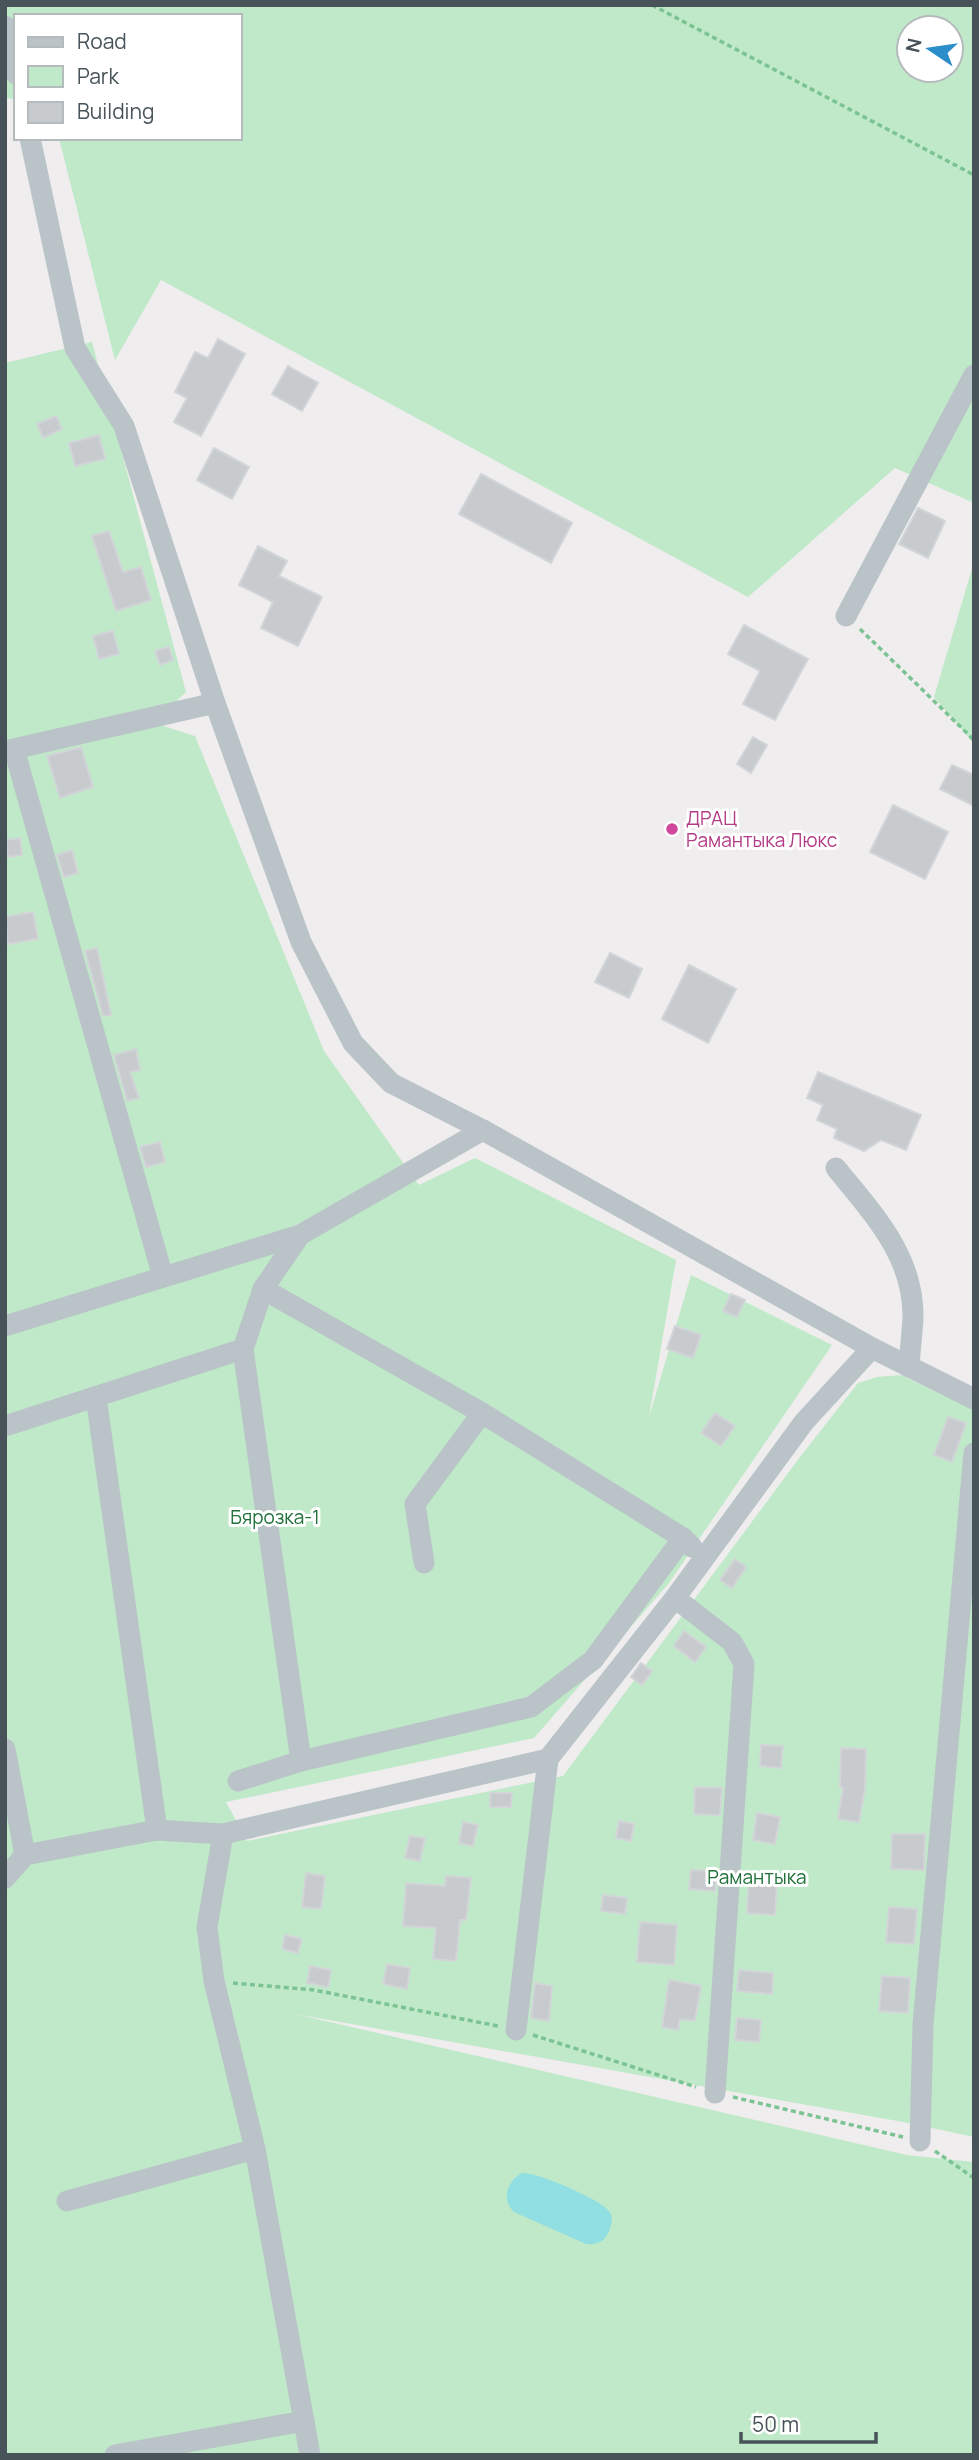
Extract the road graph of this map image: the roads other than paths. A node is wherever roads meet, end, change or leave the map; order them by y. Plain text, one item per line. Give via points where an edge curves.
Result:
1 (5, 26) edge
2 (14, 65) edge
3 (30, 140) edge
4 (974, 375) edge
5 (846, 616) road end
6 (215, 704) junction
7 (10, 750) edge
8 (483, 1130) junction
9 (836, 1168) dead end
10 (300, 1235) junction
11 (163, 1277) junction
12 (263, 1289) junction
13 (5, 1326) edge
14 (872, 1348) junction
15 (243, 1349) junction
16 (909, 1367) junction
17 (96, 1397) junction
18 (974, 1399) edge
19 (482, 1413) junction
20 (5, 1426) edge
21 (974, 1453) edge
22 (683, 1538) junction
23 (703, 1559) junction
24 (424, 1563) dead end
25 (676, 1598) junction
26 (5, 1749) edge
27 (548, 1759) junction
28 (301, 1761) junction
29 (238, 1781) dead end
30 (157, 1830) junction
31 (223, 1834) junction
32 (25, 1855) junction
33 (5, 1878) edge
34 (516, 2030) road end
35 (715, 2093) road end
36 (920, 2141) road end
37 (255, 2149) junction
38 (67, 2201) dead end
39 (304, 2421) junction
40 (115, 2455) edge
41 (310, 2455) edge

1 - 2 street
3 - 6 street via 75,348 124,426
4 - 5 street
6 - 7 street
6 - 8 street via 300,942 353,1044 391,1083
7 - 11 street
8 - 10 street
8 - 14 street
9 - 16 street via 897,1247 906,1270 913,1315
10 - 11 street
10 - 12 street
11 - 13 street
12 - 15 street
12 - 19 street
14 - 16 street
14 - 23 street via 804,1422
15 - 17 street
15 - 28 street
16 - 18 street
17 - 20 street
17 - 30 street
19 - 22 street
19 - 24 street via 415,1504
21 - 36 street via 923,2024
22 - 23 street
22 - 28 street via 593,1660 531,1707
23 - 25 street
25 - 27 street
25 - 35 street via 732,1642 744,1664
26 - 32 street
27 - 31 street
27 - 34 street
28 - 29 street
30 - 31 street
30 - 32 street
31 - 37 street via 207,1927 214,1981
32 - 33 street
37 - 38 street
37 - 39 street
39 - 40 street
39 - 41 street

